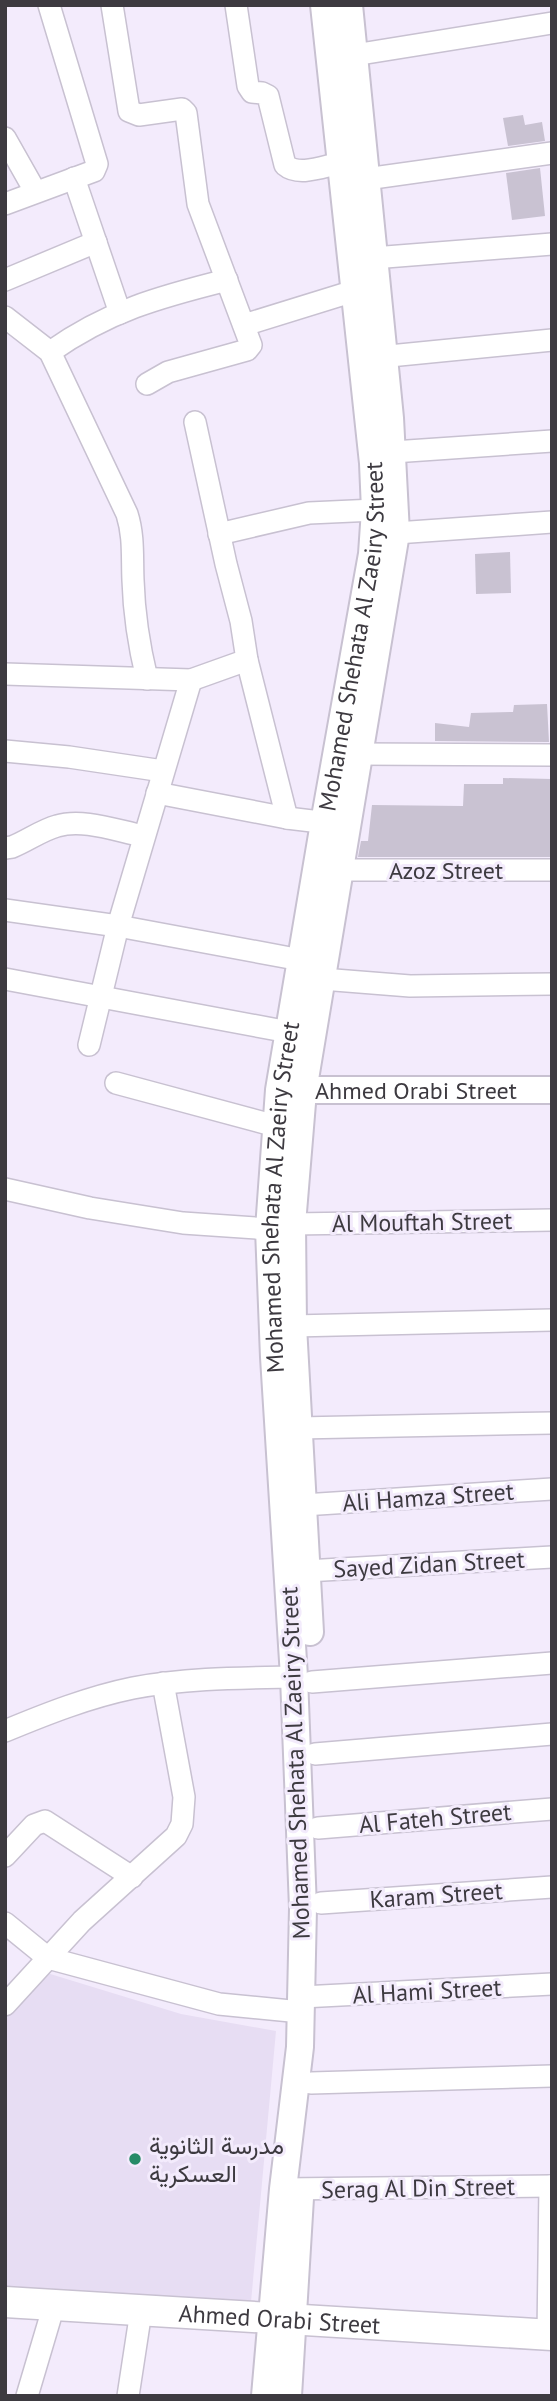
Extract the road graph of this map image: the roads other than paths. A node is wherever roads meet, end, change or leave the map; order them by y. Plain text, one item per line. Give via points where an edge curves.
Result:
1 (49, 5) edge
2 (112, 5) edge
3 (236, 5) edge
4 (324, 5) edge
5 (349, 5) edge
6 (552, 23) edge
7 (354, 55) junction
8 (5, 138) edge
9 (552, 153) edge
10 (341, 163) junction
11 (74, 178) junction
12 (366, 179) junction
13 (35, 191) junction
14 (5, 204) edge
15 (96, 242) junction
16 (552, 244) edge
17 (373, 258) junction
18 (5, 280) edge
19 (227, 280) junction
20 (354, 291) junction
21 (120, 313) junction
22 (5, 317) edge
23 (244, 326) junction
24 (552, 340) edge
25 (50, 352) junction
26 (372, 357) junction
27 (146, 384) dead end
28 (195, 422) dead end
29 (552, 442) edge
30 (393, 452) junction
31 (375, 510) junction
32 (552, 522) edge
33 (396, 533) junction
34 (219, 534) junction
35 (247, 660) junction
36 (5, 674) edge
37 (148, 679) junction
38 (191, 680) junction
39 (5, 751) edge
40 (358, 754) junction
41 (552, 755) edge
42 (163, 771) junction
43 (157, 793) junction
44 (287, 818) junction
45 (336, 824) junction
46 (144, 836) junction
47 (5, 848) edge
48 (340, 870) junction
49 (552, 870) edge
50 (5, 910) edge
51 (118, 926) junction
52 (301, 960) junction
53 (5, 979) edge
54 (322, 979) junction
55 (552, 984) edge
56 (100, 997) junction
57 (289, 1032) junction
58 (89, 1045) dead end
59 (116, 1083) dead end
60 (552, 1090) edge
61 (291, 1091) junction
62 (276, 1126) junction
63 (5, 1189) edge
64 (552, 1220) edge
65 (281, 1226) junction
66 (286, 1320) junction
67 (552, 1321) edge
68 (284, 1357) junction
69 (552, 1423) edge
70 (299, 1428) junction
71 (552, 1489) edge
72 (303, 1505) junction
73 (552, 1558) edge
74 (306, 1571) junction
75 (552, 1663) edge
76 (303, 1679) junction
77 (163, 1683) junction
78 (5, 1731) edge
79 (552, 1734) edge
80 (314, 1754) junction
81 (552, 1809) edge
82 (318, 1828) junction
83 (5, 1856) edge
84 (132, 1877) junction
85 (552, 1887) edge
86 (321, 1903) junction
87 (5, 1923) edge
88 (47, 1958) junction
89 (552, 1984) edge
90 (307, 2002) junction
91 (5, 2005) edge
92 (552, 2076) edge
93 (311, 2083) junction
94 (551, 2186) edge
95 (292, 2189) junction
96 (5, 2302) edge
97 (54, 2305) junction
98 (141, 2311) junction
99 (282, 2318) junction
100 (550, 2335) edge
101 (27, 2396) edge
102 (128, 2396) edge
103 (265, 2396) edge
104 (288, 2396) edge

1 - 11 street via 96,161 93,171
2 - 19 street via 129,111 139,115 182,109 186,113 198,204
3 - 10 street via 247,86 268,96 285,165 300,171
4 - 10 street, Mohamed Shehata Al Zaeiry Street
5 - 7 street, Mohamed Shehata Al Zaeiry Street
6 - 7 street
7 - 12 street, Mohamed Shehata Al Zaeiry Street
8 - 13 street
9 - 12 street
10 - 20 street, Mohamed Shehata Al Zaeiry Street
11 - 13 street
11 - 15 street
12 - 17 street, Mohamed Shehata Al Zaeiry Street
13 - 14 street
15 - 18 street
15 - 21 street
16 - 17 street
17 - 26 street, Mohamed Shehata Al Zaeiry Street
19 - 21 street via 158,297
19 - 23 street
20 - 23 street
20 - 26 street, Mohamed Shehata Al Zaeiry Street
21 - 25 street
22 - 25 street
23 - 27 street via 251,345 247,350 168,372
24 - 26 street
25 - 37 street via 132,530 136,622
26 - 30 street, Mohamed Shehata Al Zaeiry Street
26 - 31 street, Mohamed Shehata Al Zaeiry Street
28 - 34 street
29 - 30 street
30 - 33 street, Mohamed Shehata Al Zaeiry Street
31 - 34 street via 309,513
31 - 45 street, Mohamed Shehata Al Zaeiry Street
32 - 33 street
33 - 40 street, Mohamed Shehata Al Zaeiry Street
34 - 35 street
35 - 38 street
35 - 44 street
36 - 37 street
37 - 38 street
38 - 42 street
39 - 42 street
40 - 41 street
40 - 45 street, Mohamed Shehata Al Zaeiry Street
42 - 43 street
43 - 44 street
43 - 46 street
44 - 45 street
45 - 48 street, Mohamed Shehata Al Zaeiry Street
45 - 52 street, Mohamed Shehata Al Zaeiry Street
46 - 47 street via 65,824
46 - 51 street
48 - 49 street, Azoz Street
48 - 54 street, Mohamed Shehata Al Zaeiry Street
50 - 51 street
51 - 52 street
51 - 56 street
52 - 57 street, Mohamed Shehata Al Zaeiry Street
53 - 56 street
54 - 55 street via 410,986
54 - 61 street, Mohamed Shehata Al Zaeiry Street
56 - 57 street
56 - 58 street
57 - 61 street, Mohamed Shehata Al Zaeiry Street
59 - 62 street
60 - 61 street, Ahmed Orabi Street
61 - 62 street, Mohamed Shehata Al Zaeiry Street
61 - 65 street, Mohamed Shehata Al Zaeiry Street
62 - 65 street, Mohamed Shehata Al Zaeiry Street
63 - 65 street, Al Mouftah Street via 183,1223
64 - 65 street, Al Mouftah Street
65 - 66 street, Mohamed Shehata Al Zaeiry Street
66 - 67 street
66 - 68 street, Mohamed Shehata Al Zaeiry Street
68 - 70 street, Mohamed Shehata Al Zaeiry Street
68 - 76 street, Mohamed Shehata Al Zaeiry Street
69 - 70 street
70 - 72 street, Mohamed Shehata Al Zaeiry Street
71 - 72 street, Ali Hamza Street
72 - 74 street, Mohamed Shehata Al Zaeiry Street
73 - 74 street, Sayed Zidan Street
74 - 76 street, Mohamed Shehata Al Zaeiry Street
75 - 76 street
76 - 77 street
76 - 80 street, Mohamed Shehata Al Zaeiry Street
76 - 90 street, Mohamed Shehata Al Zaeiry Street
77 - 78 street via 89,1700
77 - 84 street via 184,1811 182,1824 176,1836
79 - 80 street
80 - 82 street, Mohamed Shehata Al Zaeiry Street
81 - 82 street, Al Fateh Street
82 - 86 street, Mohamed Shehata Al Zaeiry Street
83 - 84 street via 34,1825 45,1821
84 - 88 street
85 - 86 street, Karam Street
86 - 90 street, Mohamed Shehata Al Zaeiry Street
87 - 88 street
88 - 90 street, Al Hami Street via 219,2004
88 - 91 street
89 - 90 street, Al Hami Street
90 - 93 street, Mohamed Shehata Al Zaeiry Street
90 - 95 street, Mohamed Shehata Al Zaeiry Street via 296,2082
92 - 93 street
93 - 95 street, Mohamed Shehata Al Zaeiry Street
94 - 95 street, Serag Al Din Street
94 - 100 street
95 - 99 street, Mohamed Shehata Al Zaeiry Street
96 - 97 main road, Ahmed Orabi Street
97 - 98 main road, Ahmed Orabi Street
97 - 101 street
98 - 99 main road, Ahmed Orabi Street
98 - 102 street
99 - 100 main road, Ahmed Orabi Street
99 - 103 street, Mohamed Shehata Al Zaeiry Street
99 - 104 street, Mohamed Shehata Al Zaeiry Street

